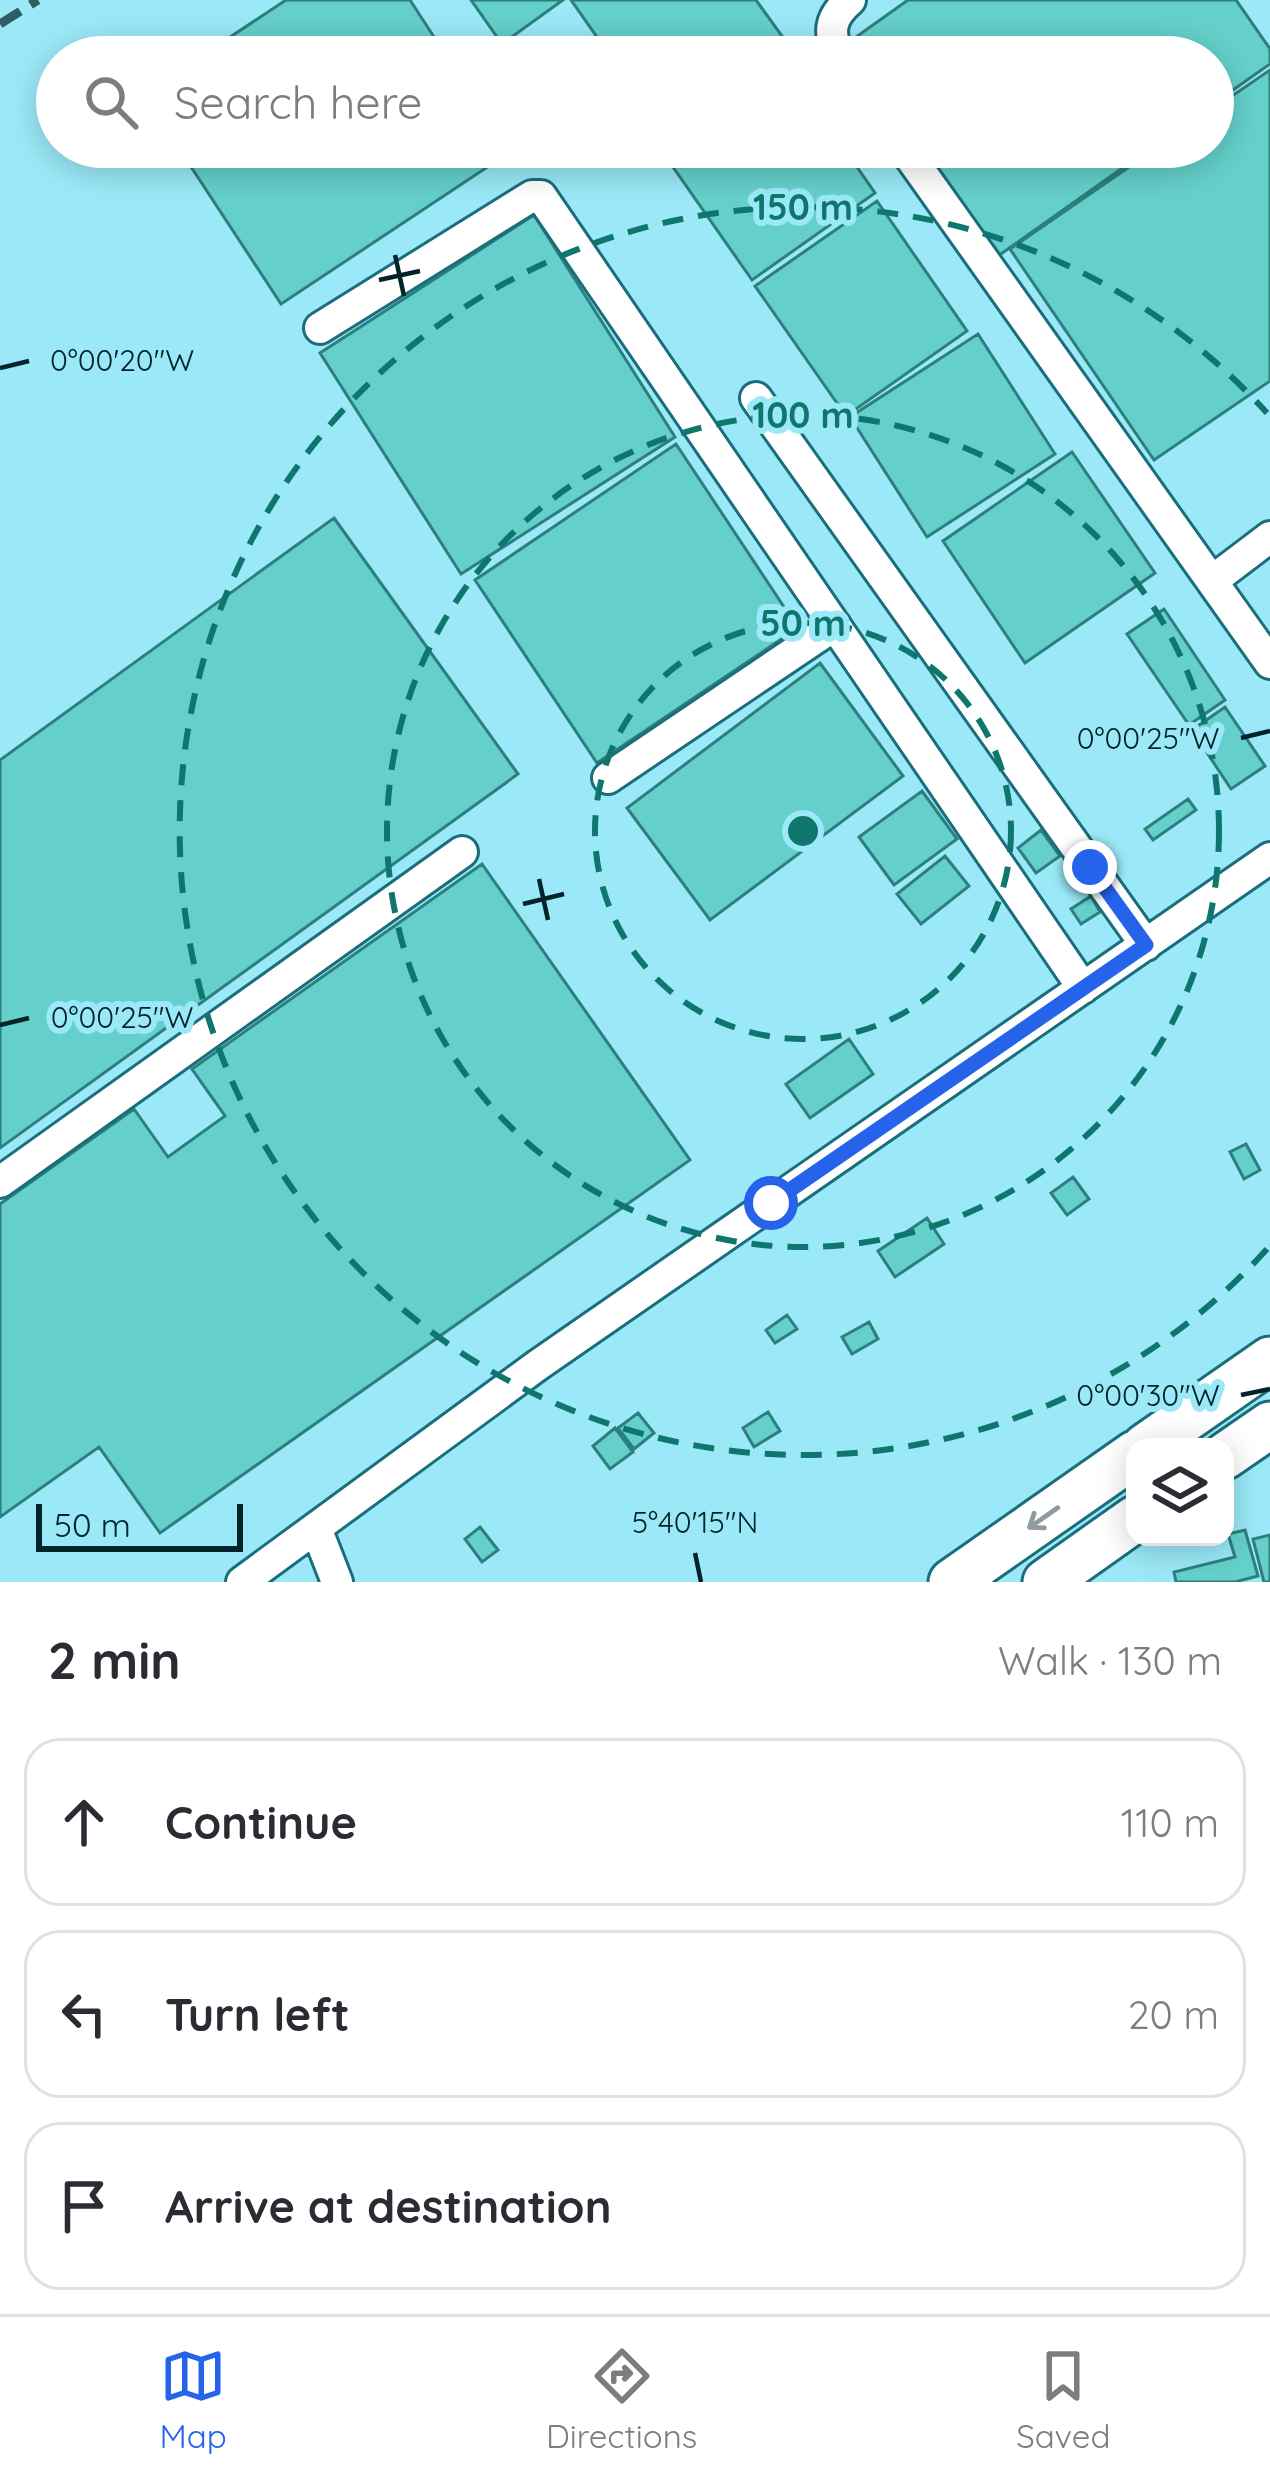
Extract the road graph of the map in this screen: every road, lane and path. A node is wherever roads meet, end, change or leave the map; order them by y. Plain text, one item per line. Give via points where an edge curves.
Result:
1 (850, 0) edge
2 (831, 36) edge
3 (918, 168) edge
4 (320, 328) dead end
5 (757, 398) dead end
6 (1270, 537) edge
7 (1212, 581) junction
8 (835, 625) junction
9 (1270, 663) edge
10 (608, 778) dead end
11 (462, 852) dead end
12 (1270, 858) edge
13 (1146, 945) junction
14 (1083, 988) junction
15 (0, 1182) edge
16 (1270, 1360) edge
17 (1270, 1425) edge
18 (1158, 1438) edge
19 (1234, 1450) edge
20 (1126, 1460) edge
21 (316, 1528) junction
22 (1126, 1530) edge
23 (1098, 1565) edge
24 (242, 1582) edge
25 (337, 1582) edge
26 (952, 1582) edge
27 (1046, 1582) edge

1 - 2 street
3 - 7 street
4 - 8 street via 541,196
5 - 13 street
6 - 7 street
7 - 9 street
8 - 10 street
8 - 14 street
11 - 15 street
12 - 13 street
13 - 14 street
14 - 21 street
16 - 18 highway
17 - 19 highway
20 -> 26 highway
21 - 24 street
21 - 25 street
22 - 23 highway
23 - 27 highway

